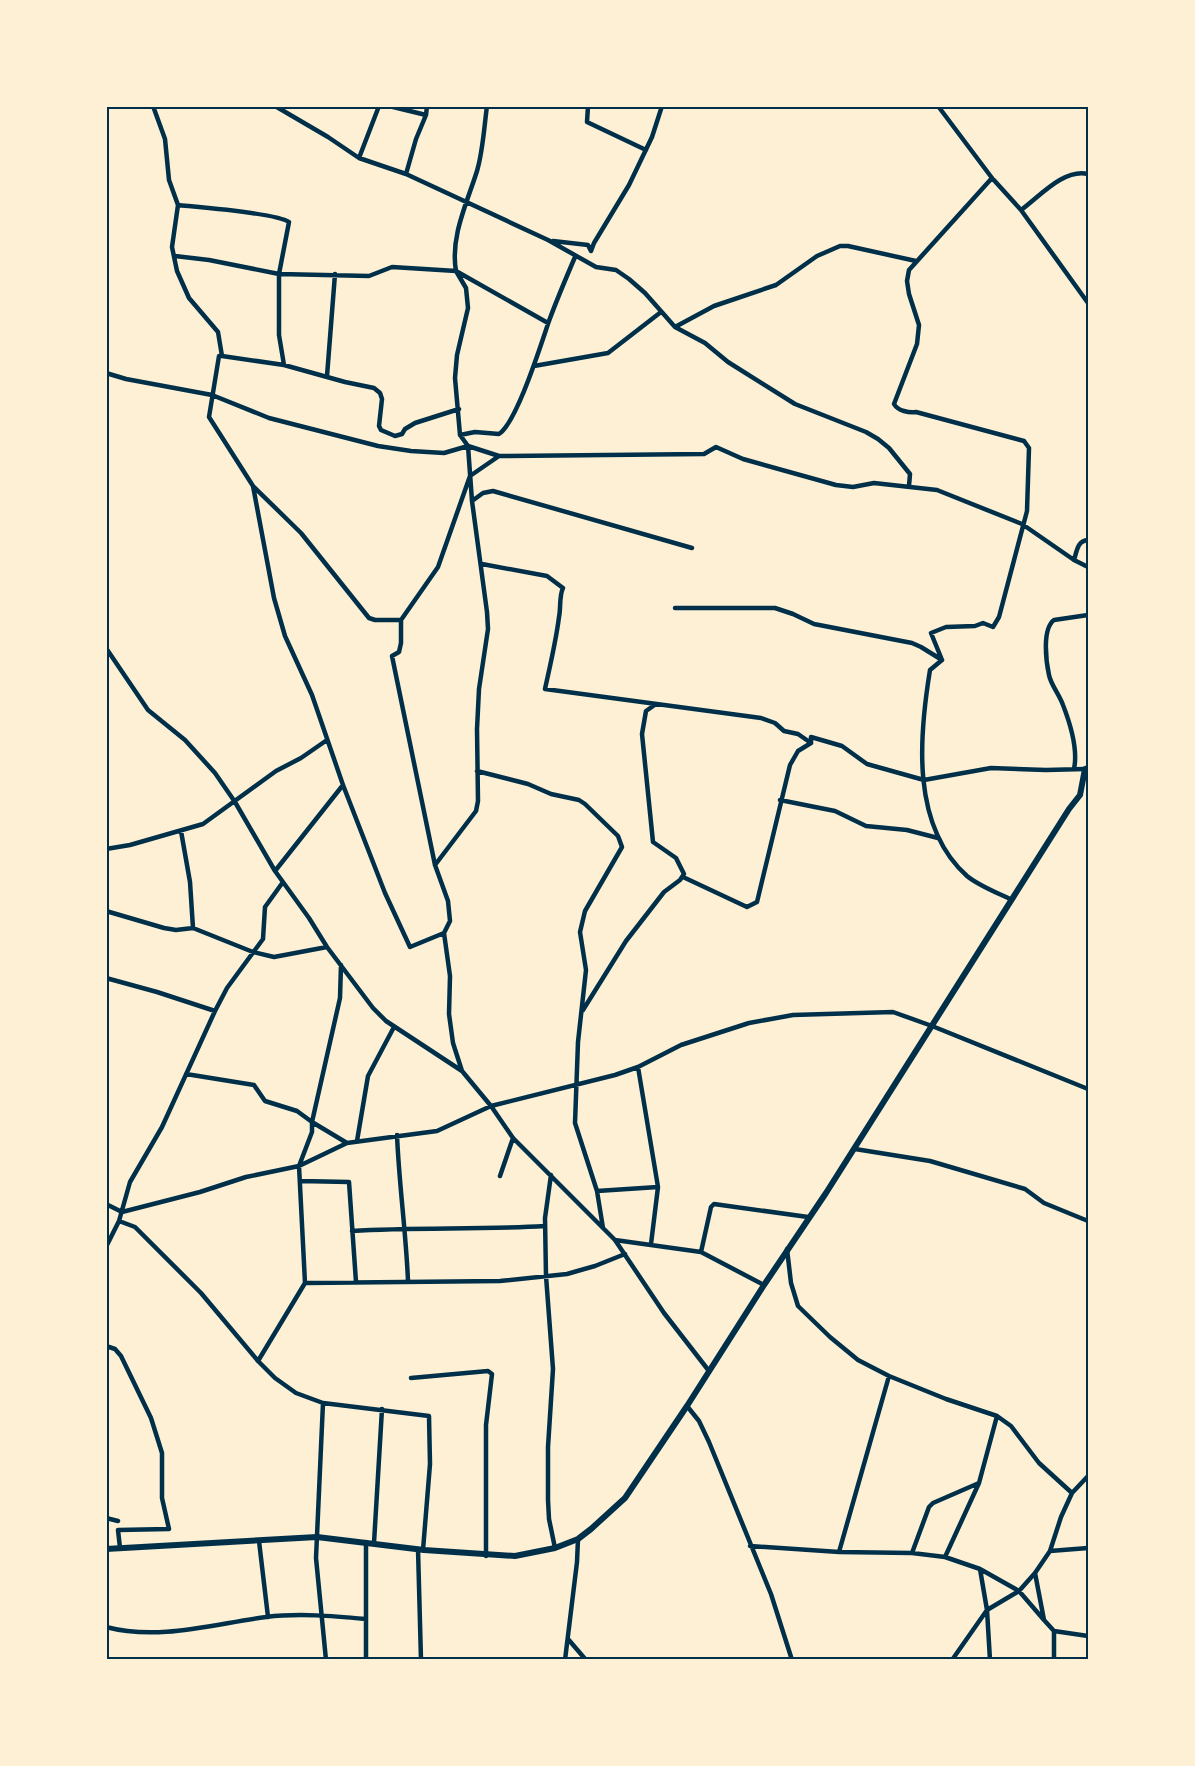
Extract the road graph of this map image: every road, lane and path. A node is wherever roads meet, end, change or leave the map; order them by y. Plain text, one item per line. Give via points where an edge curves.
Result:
1 (153, 106) edge
2 (275, 106) edge
3 (379, 106) edge
4 (389, 106) edge
5 (427, 106) edge
6 (488, 106) edge
7 (588, 106) edge
8 (662, 106) edge
9 (938, 106) edge
10 (426, 115) junction
11 (646, 150) junction
12 (359, 158) junction
13 (406, 174) junction
14 (1089, 174) edge
15 (992, 178) junction
16 (464, 203) junction
17 (178, 205) junction
18 (1021, 210) junction
19 (548, 240) junction
20 (175, 256) junction
21 (575, 257) junction
22 (916, 261) junction
23 (456, 272) junction
24 (279, 274) junction
25 (335, 274) junction
26 (1089, 303) edge
27 (660, 312) junction
28 (548, 322) junction
29 (675, 327) junction
30 (222, 356) junction
31 (284, 365) junction
32 (534, 366) junction
33 (106, 373) edge
34 (327, 376) junction
35 (212, 395) junction
36 (459, 410) junction
37 (460, 435) junction
38 (468, 446) junction
39 (499, 456) junction
40 (470, 476) junction
41 (253, 486) junction
42 (909, 486) junction
43 (472, 501) junction
44 (1022, 524) junction
45 (1089, 540) edge
46 (692, 548) dead end
47 (1074, 560) junction
48 (482, 564) junction
49 (1089, 567) edge
50 (675, 608) dead end
51 (1089, 615) edge
52 (401, 620) junction
53 (106, 648) edge
54 (942, 660) junction
55 (656, 704) junction
56 (327, 740) junction
57 (811, 743) junction
58 (1074, 769) junction
59 (1087, 769) edge
60 (477, 771) junction
61 (924, 780) junction
62 (343, 786) junction
63 (780, 800) junction
64 (235, 802) junction
65 (181, 831) junction
66 (938, 838) junction
67 (106, 849) edge
68 (435, 865) junction
69 (275, 871) junction
70 (683, 877) junction
71 (283, 882) junction
72 (1012, 900) junction
73 (106, 911) edge
74 (193, 928) junction
75 (444, 933) junction
76 (327, 947) junction
77 (253, 952) junction
78 (340, 965) junction
79 (106, 978) edge
80 (215, 1011) junction
81 (582, 1011) junction
82 (932, 1026) junction
83 (394, 1027) junction
84 (638, 1067) junction
85 (462, 1071) junction
86 (186, 1074) junction
87 (576, 1085) junction
88 (1089, 1089) edge
89 (491, 1106) junction
90 (312, 1122) junction
91 (397, 1135) junction
92 (513, 1138) junction
93 (357, 1141) junction
94 (347, 1143) junction
95 (855, 1149) junction
96 (299, 1166) junction
97 (552, 1175) junction
98 (500, 1176) dead end
99 (300, 1180) junction
100 (658, 1187) junction
101 (597, 1191) junction
102 (106, 1204) edge
103 (122, 1212) junction
104 (808, 1217) junction
105 (119, 1221) junction
106 (1089, 1221) edge
107 (545, 1226) junction
108 (406, 1227) junction
109 (603, 1228) junction
110 (352, 1231) junction
111 (115, 1232) junction
112 (106, 1234) edge
113 (615, 1240) junction
114 (651, 1244) junction
115 (106, 1246) edge
116 (787, 1249) junction
117 (701, 1252) junction
118 (625, 1254) junction
119 (546, 1276) junction
120 (408, 1281) junction
121 (356, 1282) junction
122 (304, 1283) junction
123 (764, 1285) junction
124 (106, 1346) edge
125 (258, 1361) junction
126 (709, 1371) junction
127 (889, 1376) junction
128 (411, 1378) dead end
129 (323, 1403) junction
130 (687, 1406) junction
131 (382, 1409) junction
132 (997, 1416) junction
133 (1089, 1476) edge
134 (979, 1484) junction
135 (1072, 1493) junction
136 (106, 1518) edge
137 (118, 1521) dead end
138 (317, 1537) junction
139 (578, 1539) junction
140 (259, 1541) junction
141 (366, 1542) junction
142 (374, 1543) junction
143 (750, 1546) junction
144 (120, 1548) junction
145 (555, 1548) junction
146 (1089, 1548) edge
147 (106, 1549) edge
148 (421, 1550) junction
149 (1050, 1551) junction
150 (839, 1552) junction
151 (912, 1553) junction
152 (486, 1556) junction
153 (945, 1557) junction
154 (980, 1569) junction
155 (1035, 1573) junction
156 (1019, 1591) junction
157 (987, 1610) junction
158 (323, 1615) junction
159 (268, 1617) junction
160 (366, 1619) junction
161 (1044, 1620) junction
162 (106, 1628) edge
163 (1054, 1631) junction
164 (1089, 1635) edge
165 (568, 1639) junction
166 (326, 1659) edge
167 (366, 1659) edge
168 (421, 1659) edge
169 (565, 1659) edge
170 (586, 1659) edge
171 (792, 1659) edge
172 (952, 1659) edge
173 (990, 1659) edge
174 (1054, 1659) edge

1 - 17 street via 165,139 169,180
2 - 12 street
3 - 12 street
4 - 10 street
5 - 10 street
6 - 16 street via 477,170
7 - 11 street via 587,122
8 - 11 street
9 - 15 street
10 - 13 street
11 - 19 street via 591,251 588,245
12 - 13 street
13 - 16 street
14 - 18 street via 1063,178
15 - 18 street
15 - 22 street
16 - 19 street
16 - 23 street via 454,253
17 - 20 street via 172,247
17 - 24 street via 287,220
18 - 26 street
19 - 21 street
20 - 24 street
20 - 30 street via 189,298 218,332
21 - 27 street via 623,274
21 - 28 street
22 - 29 street via 840,246 817,256 776,285 714,306
22 - 44 street via 907,281 919,325 917,344 895,407 1024,441 1029,448 1027,511
23 - 25 street via 392,267 369,276
23 - 28 street
23 - 36 street via 466,288 468,308 455,363
24 - 25 street
24 - 31 street via 279,335
25 - 34 street
27 - 29 street
27 - 32 street via 608,353
28 - 32 street
29 - 42 street via 795,404 878,439 910,474
30 - 31 street
30 - 35 street
31 - 34 street
32 - 37 street via 502,432
33 - 35 street
34 - 36 street via 380,393 379,426 395,436 415,423
35 - 38 street via 269,418 378,446 444,453
35 - 41 street via 209,417
36 - 37 street
37 - 38 street
38 - 39 street
38 - 40 street
39 - 40 street
39 - 42 street via 704,454 716,447 743,459 836,485
40 - 43 street
40 - 52 street via 438,567
41 - 52 street via 301,533 369,618
41 - 56 street via 285,636 312,694
42 - 44 street via 937,490
43 - 46 street via 493,491
43 - 48 street
44 - 47 street
44 - 54 street via 999,617 993,627 983,623 946,627 932,633
45 - 47 street via 1079,545
47 - 49 street
48 - 55 street via 547,576 563,588 545,689
48 - 60 street via 488,629 479,689
50 - 54 street via 775,608 814,624 912,643
51 - 58 street via 1054,620 1046,634 1049,676 1063,705 1077,757
52 - 68 street via 399,652 392,656
53 - 64 street via 148,710 185,740
54 - 61 street via 930,670 925,699
55 - 57 street via 761,718
55 - 70 street via 646,711 642,725 653,842 676,858
56 - 62 street
56 - 64 street
57 - 61 street via 812,738 829,741 867,764
57 - 63 street via 791,760
58 - 59 street
58 - 61 street via 991,768
59 - 72 street via 1080,795
60 - 68 street via 476,811
60 - 81 street via 579,800 618,836 622,846 581,922 586,970
61 - 66 street
62 - 69 street
62 - 75 street via 410,947
63 - 66 street via 836,811 866,826
63 - 70 street via 755,904 743,906
64 - 65 street via 203,824
64 - 69 street
65 - 67 street
65 - 74 street
66 - 72 street via 969,878
68 - 75 street via 448,901 450,921
69 - 71 street
70 - 81 street via 668,888 626,941
71 - 76 street
71 - 77 street via 265,907 263,939
72 - 82 street
73 - 74 street via 164,928
74 - 77 street
75 - 85 street via 450,976 449,1014
76 - 77 street via 274,957
76 - 78 street
77 - 80 street
78 - 83 street via 373,1008
78 - 90 street via 340,998
79 - 80 street
80 - 86 street
81 - 87 street
82 - 84 street via 886,1011 793,1015 749,1023 681,1045
82 - 88 street
82 - 95 street
83 - 85 street
83 - 93 street via 368,1076
84 - 87 street
84 - 100 street
85 - 89 street
86 - 90 street via 254,1085 265,1101 297,1111
86 - 103 street via 162,1127 130,1182
87 - 89 street
87 - 101 street via 576,1131
89 - 91 street via 437,1131
89 - 92 street
90 - 94 street
90 - 96 street
91 - 93 street
91 - 108 street
92 - 97 street
92 - 98 street
93 - 94 street
94 - 96 street
95 - 104 street
95 - 106 street via 930,1161 1025,1189 1044,1203
96 - 99 street
96 - 103 street
97 - 107 street
97 - 109 street
99 - 110 street via 349,1182
99 - 122 street
100 - 101 street
100 - 114 street
101 - 109 street
102 - 103 street
103 - 105 street
104 - 116 street
104 - 117 street via 714,1204
105 - 111 street
105 - 125 street via 135,1227 201,1293
107 - 108 street
107 - 119 street
108 - 110 street
108 - 120 street
109 - 113 street
110 - 121 street
111 - 112 street
111 - 115 street
113 - 114 street
113 - 118 street
114 - 117 street
116 - 123 street
116 - 127 street via 798,1306 858,1360
117 - 123 street
118 - 119 street via 589,1268
118 - 126 street
119 - 120 street via 500,1281
119 - 145 street via 554,1370 548,1500
120 - 121 street
121 - 122 street
122 - 125 street
123 - 126 street
124 - 144 street via 121,1356 151,1418 162,1453 162,1498 169,1529 118,1530
125 - 129 street via 296,1393
126 - 130 street
127 - 132 street
127 - 150 street
128 - 152 street via 488,1371 492,1374 486,1425
129 - 131 street
129 - 138 street
130 - 139 street via 625,1498
130 - 143 street via 709,1442
131 - 142 street
131 - 148 street via 430,1418 430,1464
132 - 134 street
132 - 135 street via 1011,1426 1039,1463
133 - 135 street
134 - 151 street via 929,1507
134 - 153 street
135 - 149 street
136 - 137 street
138 - 140 street
138 - 141 street
138 - 158 street
139 - 145 street
139 - 165 street
140 - 144 street
140 - 159 street
141 - 142 street
141 - 160 street
142 - 148 street
143 - 150 street
143 - 171 street
144 - 147 street
145 - 152 street via 515,1556
146 - 149 street
148 - 152 street
148 - 168 street
149 - 155 street
150 - 151 street
151 - 153 street
153 - 154 street
154 - 156 street
154 - 157 street
155 - 156 street
155 - 161 street
156 - 157 street
156 - 161 street
157 - 172 street
157 - 173 street
158 - 159 street
158 - 160 street
158 - 166 street
159 - 162 street via 177,1631
160 - 167 street
161 - 163 street
163 - 164 street
163 - 174 street
165 - 169 street
165 - 170 street

